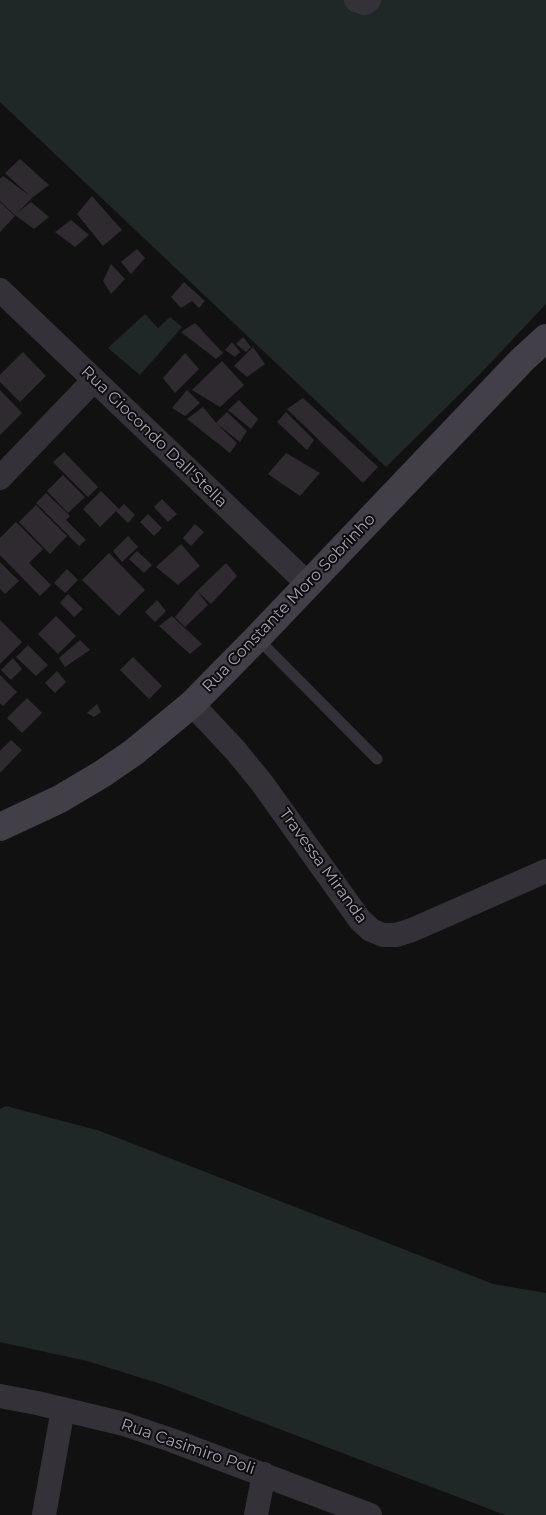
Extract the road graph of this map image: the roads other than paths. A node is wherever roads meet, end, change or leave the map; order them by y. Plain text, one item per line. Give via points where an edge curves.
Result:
1 (356, 0) edge
2 (368, 0) edge
3 (0, 290) edge
4 (546, 338) edge
5 (94, 380) junction
6 (0, 478) edge
7 (308, 584) junction
8 (256, 638) junction
9 (192, 704) junction
10 (377, 759) dead end
11 (0, 827) edge
12 (546, 871) edge
13 (0, 1396) edge
14 (63, 1409) junction
15 (264, 1474) junction
16 (44, 1515) edge
17 (256, 1515) edge
18 (370, 1515) edge

1 - 2 street via 365,3
3 - 5 street, Rua Giocondo Dall'Stella
4 - 7 main road, Rua Constante Moro Sobrinho
5 - 6 street
5 - 7 street, Rua Giocondo Dall'Stella
7 - 8 main road, Rua Constante Moro Sobrinho
8 - 9 main road, Rua Constante Moro Sobrinho
8 - 10 lane
9 - 11 main road, Rua Constante Moro Sobrinho via 102,774 60,799
9 - 12 street, Travessa Miranda via 262,783 360,920 371,930 383,935 412,930
13 - 14 street, Rua Casimiro Poli
14 - 15 street, Rua Casimiro Poli via 152,1433
14 - 16 street
15 - 17 street
15 - 18 street, Rua Casimiro Poli

